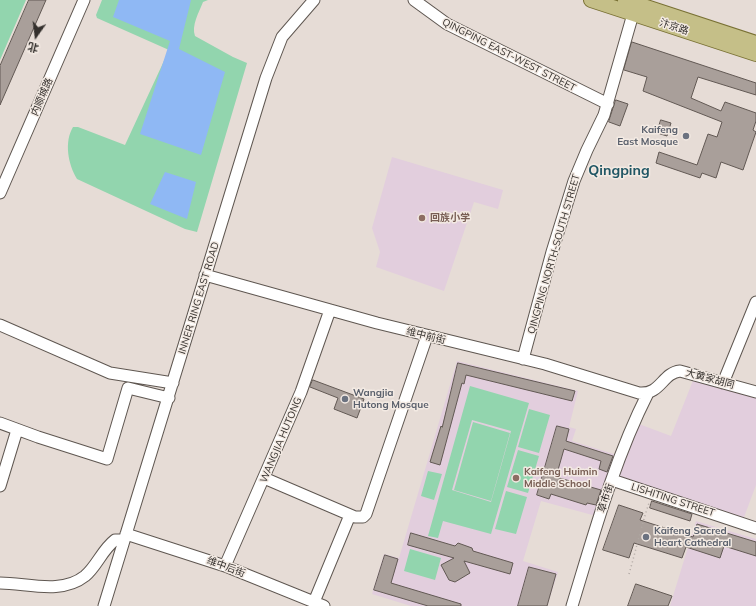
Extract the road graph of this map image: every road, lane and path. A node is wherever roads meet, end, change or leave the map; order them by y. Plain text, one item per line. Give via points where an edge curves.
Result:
1 (84, 0) edge
2 (314, 0) edge
3 (414, 0) edge
4 (591, 0) edge
5 (625, 0) edge
6 (633, 14) junction
7 (755, 43) edge
8 (608, 104) junction
9 (0, 193) edge
10 (205, 275) junction
11 (756, 302) edge
12 (330, 310) junction
13 (0, 326) edge
14 (427, 336) junction
15 (523, 359) junction
16 (173, 383) junction
17 (723, 383) junction
18 (756, 392) edge
19 (648, 393) junction
20 (168, 398) junction
21 (0, 423) edge
22 (17, 430) junction
23 (264, 478) junction
24 (612, 480) junction
25 (0, 486) edge
26 (652, 493) junction
27 (350, 515) junction
28 (756, 528) edge
29 (125, 537) junction
30 (225, 566) junction
31 (629, 574) dead end
32 (0, 583) edge
33 (319, 604) edge
34 (106, 605) edge
35 (572, 606) edge

1 - 9 street, 内顺城路
2 - 10 street, INNER RING EAST ROAD via 282,38 275,52
3 - 8 street, QINGPING EAST-WEST STREET via 447,24
4 - 6 main road, 汴京路
5 - 7 main road, 汴京路
6 - 7 main road, 汴京路
6 - 8 street, QINGPING NORTH-SOUTH STREET
8 - 15 street, QINGPING NORTH-SOUTH STREET via 574,181
10 - 12 street, 维中前街
10 - 16 street, INNER RING EAST ROAD
11 - 17 street
12 - 14 street, 维中前街
12 - 23 street, WANGJIA HUTONG via 301,392
13 - 16 street via 110,373
14 - 15 street, 维中前街
14 - 27 street via 366,514 358,518
15 - 19 street, 维中前街 via 639,393
16 - 20 street, INNER RING EAST ROAD
17 - 18 street, 大黄家胡同
17 - 19 street, 大黄家胡同 via 676,372 656,390
19 - 24 street, 草市街 via 632,424
20 - 22 street via 128,388 107,459
20 - 29 street, INNER RING EAST ROAD
21 - 22 street
22 - 25 street
23 - 27 street
23 - 30 street, WANGJIA HUTONG
24 - 26 street, LISHITING STREET
24 - 35 street, 草市街
26 - 28 street, LISHITING STREET
26 - 31 path
27 - 33 street
29 - 30 street, 维中后街
29 - 32 street via 115,540 85,575 64,586
29 - 34 street, INNER RING EAST ROAD
30 - 33 street, 维中后街

